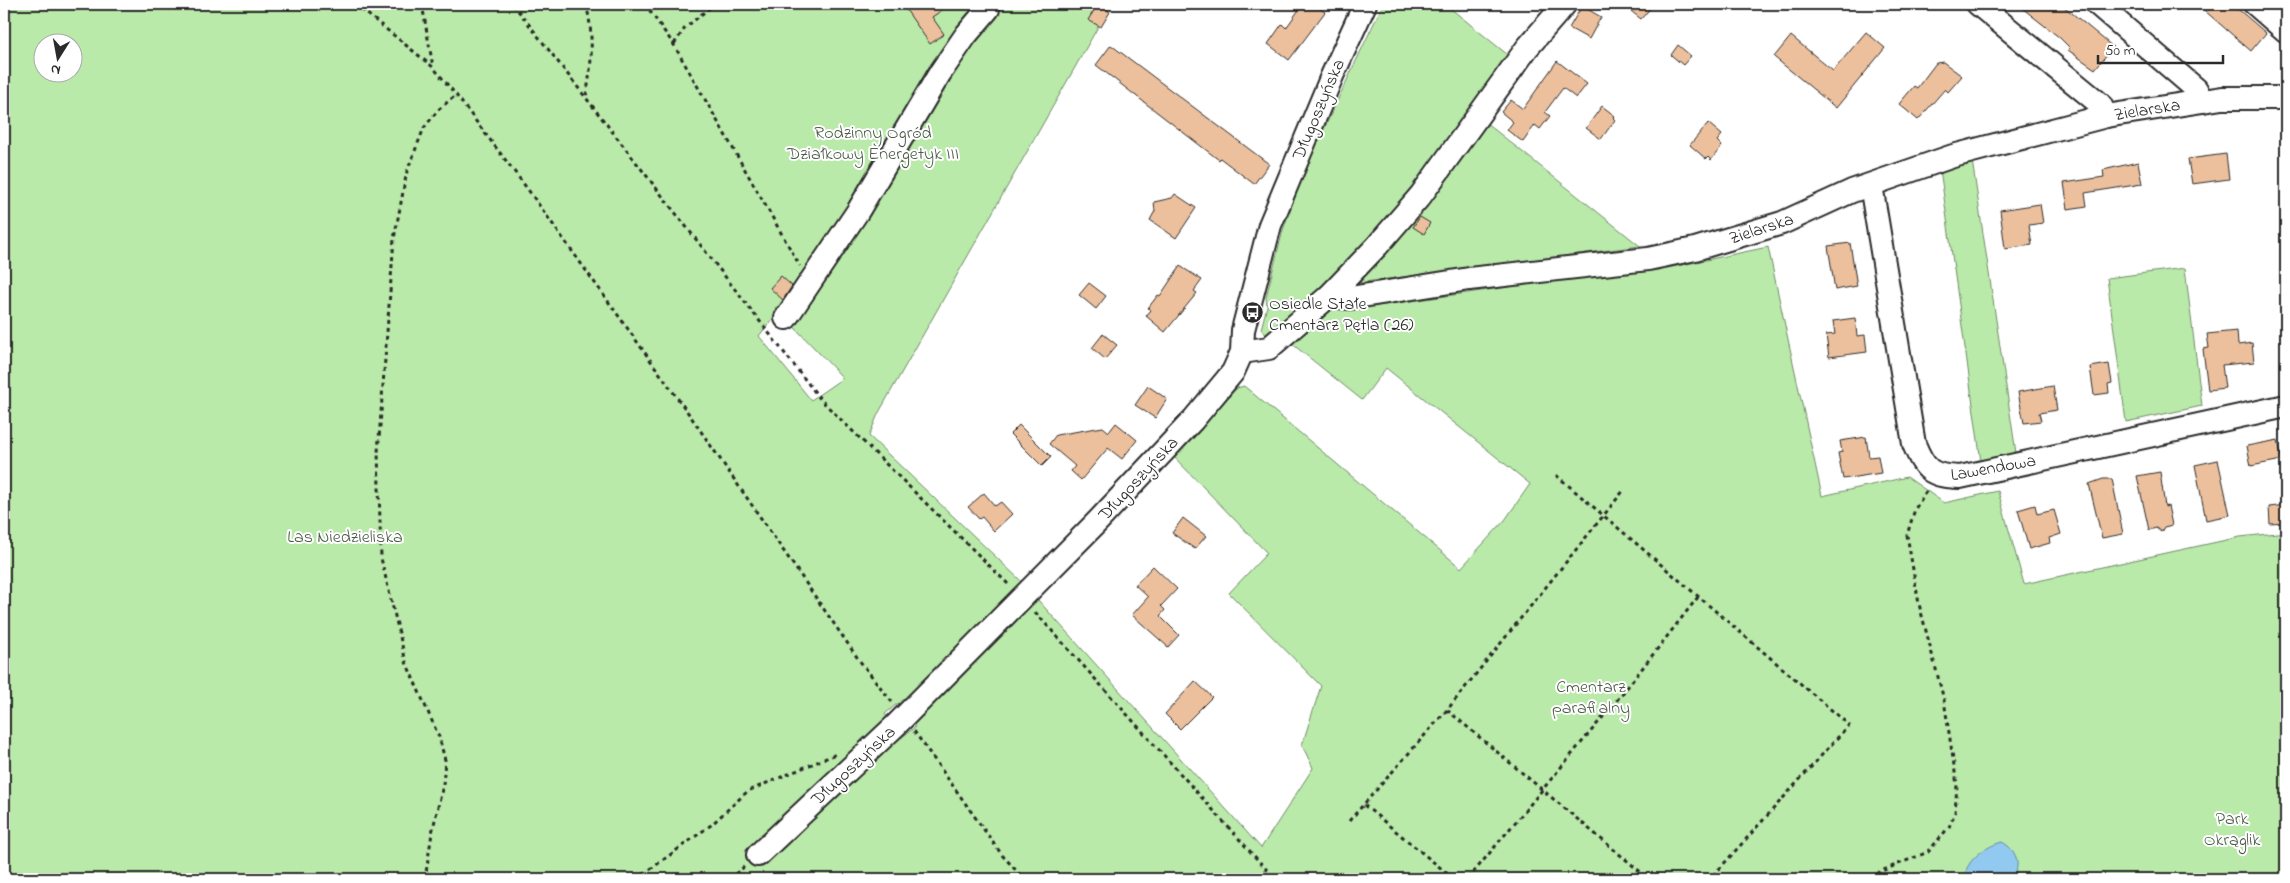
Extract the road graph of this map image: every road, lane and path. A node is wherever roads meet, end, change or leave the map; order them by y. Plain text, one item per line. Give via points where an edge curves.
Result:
1 (355, 4) edge
2 (422, 4) edge
3 (513, 4) edge
4 (586, 4) edge
5 (645, 4) edge
6 (714, 4) edge
7 (1364, 4) edge
8 (1565, 4) edge
9 (1978, 4) edge
10 (2097, 4) edge
11 (2255, 4) edge
12 (988, 9) dead end
13 (2286, 31) edge
14 (674, 45) junction
15 (433, 67) junction
16 (456, 95) junction
17 (586, 97) junction
18 (2286, 98) edge
19 (2202, 101) junction
20 (2106, 116) junction
21 (1870, 185) junction
22 (810, 284) junction
23 (1329, 296) junction
24 (786, 318) dead end
25 (1242, 352) junction
26 (2286, 406) edge
27 (1556, 475) dead end
28 (1939, 476) junction
29 (1624, 490) dead end
30 (1603, 515) junction
31 (1022, 597) junction
32 (1698, 597) junction
33 (1447, 710) junction
34 (904, 717) junction
35 (841, 751) dead end
36 (1543, 790) junction
37 (1364, 806) junction
38 (1349, 821) dead end
39 (758, 855) dead end
40 (425, 879) edge
41 (637, 879) edge
42 (1024, 879) edge
43 (1275, 879) edge
44 (1454, 879) edge
45 (1468, 879) edge
46 (1649, 879) edge
47 (1710, 879) edge
48 (1870, 879) edge

1 - 15 path
2 - 15 path
3 - 17 path
4 - 17 path via 592,67
5 - 14 path
6 - 14 path via 685,28
7 - 25 street, Długoszyńska via 1270,225 1243,330
8 - 23 street via 1526,48 1421,195
9 - 20 street via 2100,104
10 - 19 street via 2196,89
11 - 13 street
12 - 22 street via 940,73 858,211
14 - 22 path
15 - 16 path
16 - 34 path via 610,304 859,660
16 - 40 path via 424,128 407,171 394,239 378,452 381,558 406,662 439,737 444,760 443,785
17 - 31 path via 821,400
18 - 19 street, Zielarska
19 - 20 street, Zielarska
20 - 21 street, Zielarska via 1953,156
21 - 23 street, Zielarska via 1782,223 1695,249 1648,259 1469,279 1350,298
21 - 28 street, Lawendowa via 1914,444 1923,466
22 - 24 street
23 - 25 street via 1269,348
25 - 31 street, Długoszyńska via 1233,372 1193,420
26 - 28 street, Lawendowa via 1960,477
27 - 30 path
28 - 48 path via 1915,509 1907,535 1919,604 1944,700 1957,785 1955,813 1949,827 1928,852
29 - 30 path
30 - 32 path
30 - 33 path
31 - 34 street, Długoszyńska
31 - 43 path
32 - 36 path
32 - 47 path via 1849,725
33 - 36 path
33 - 37 path
34 - 39 street, Długoszyńska
34 - 42 path via 1002,855
35 - 41 path via 794,774 748,791 710,825
36 - 45 path
36 - 46 path
37 - 38 path
37 - 44 path

